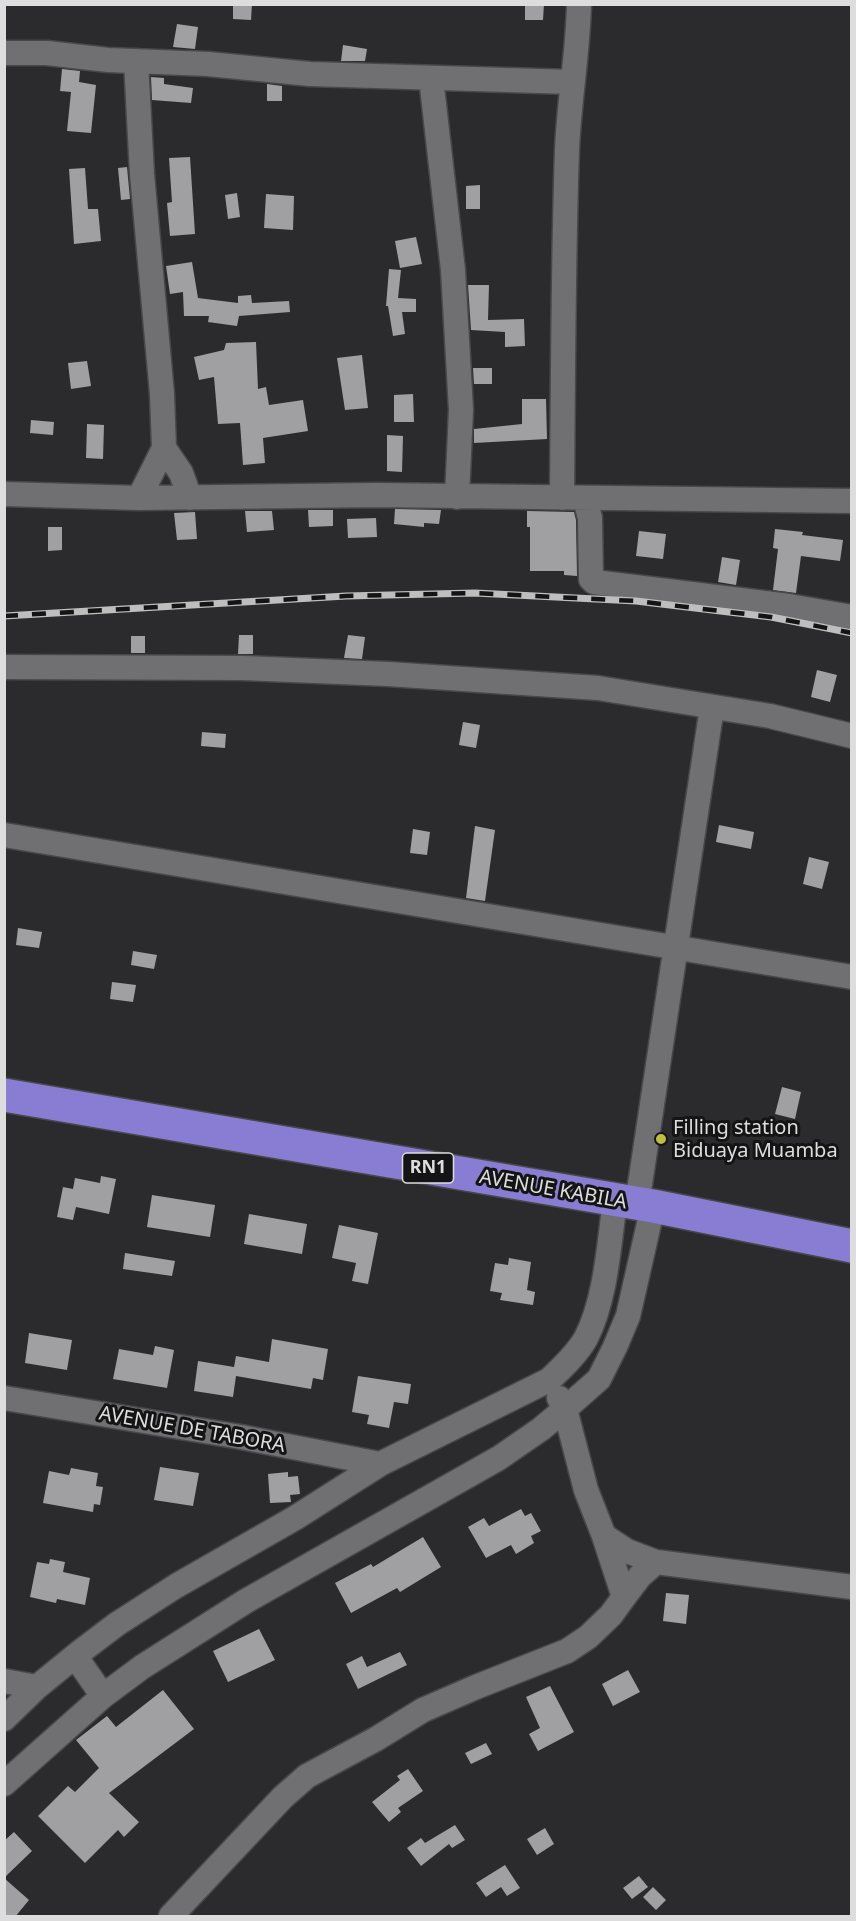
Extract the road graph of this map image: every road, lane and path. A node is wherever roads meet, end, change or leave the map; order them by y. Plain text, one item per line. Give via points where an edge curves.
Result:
1 (579, 4) edge
2 (4, 53) edge
3 (136, 61) junction
4 (431, 78) junction
5 (572, 82) junction
6 (164, 448) junction
7 (4, 494) edge
8 (457, 497) junction
9 (139, 498) junction
10 (190, 498) junction
11 (573, 498) junction
12 (852, 501) edge
13 (852, 617) edge
14 (4, 667) edge
15 (712, 707) junction
16 (852, 736) edge
17 (4, 835) edge
18 (675, 948) junction
19 (852, 977) edge
20 (4, 1095) edge
21 (635, 1204) junction
22 (852, 1246) edge
23 (549, 1380) junction
24 (4, 1398) edge
25 (565, 1409) junction
26 (380, 1464) junction
27 (600, 1527) junction
28 (656, 1562) junction
29 (852, 1587) edge
30 (624, 1597) junction
31 (75, 1656) junction
32 (4, 1681) edge
33 (37, 1687) junction
34 (103, 1696) junction
35 (4, 1719) edge
36 (4, 1784) edge
37 (171, 1917) edge

1 - 5 street
2 - 3 street
3 - 4 street
3 - 6 street
4 - 5 street
4 - 8 street via 453,270 461,410
5 - 11 street via 564,253
6 - 9 street
6 - 10 street via 181,473
7 - 9 street
8 - 10 street
8 - 11 street
9 - 10 street
11 - 12 street
11 - 13 street via 590,518 594,582
14 - 15 street via 184,667 388,674 598,688
15 - 16 street
15 - 18 street
17 - 18 street
18 - 19 street
18 - 21 street
20 - 21 highway, AVENUE KABILA / RN1
21 - 22 highway, AVENUE KABILA / RN1
21 - 23 street via 585,1339
21 - 25 street via 631,1305 599,1379
23 - 25 street
23 - 26 street
24 - 26 street, AVENUE DE TABORA
25 - 27 street via 574,1450
25 - 34 street via 499,1458 227,1613 142,1666
26 - 31 street via 166,1593
27 - 28 street via 627,1551
27 - 30 street
28 - 29 street
28 - 30 street
30 - 37 street via 588,1637 567,1651 423,1710 307,1776
31 - 33 street
31 - 34 street
32 - 33 street
33 - 35 street
34 - 36 street

